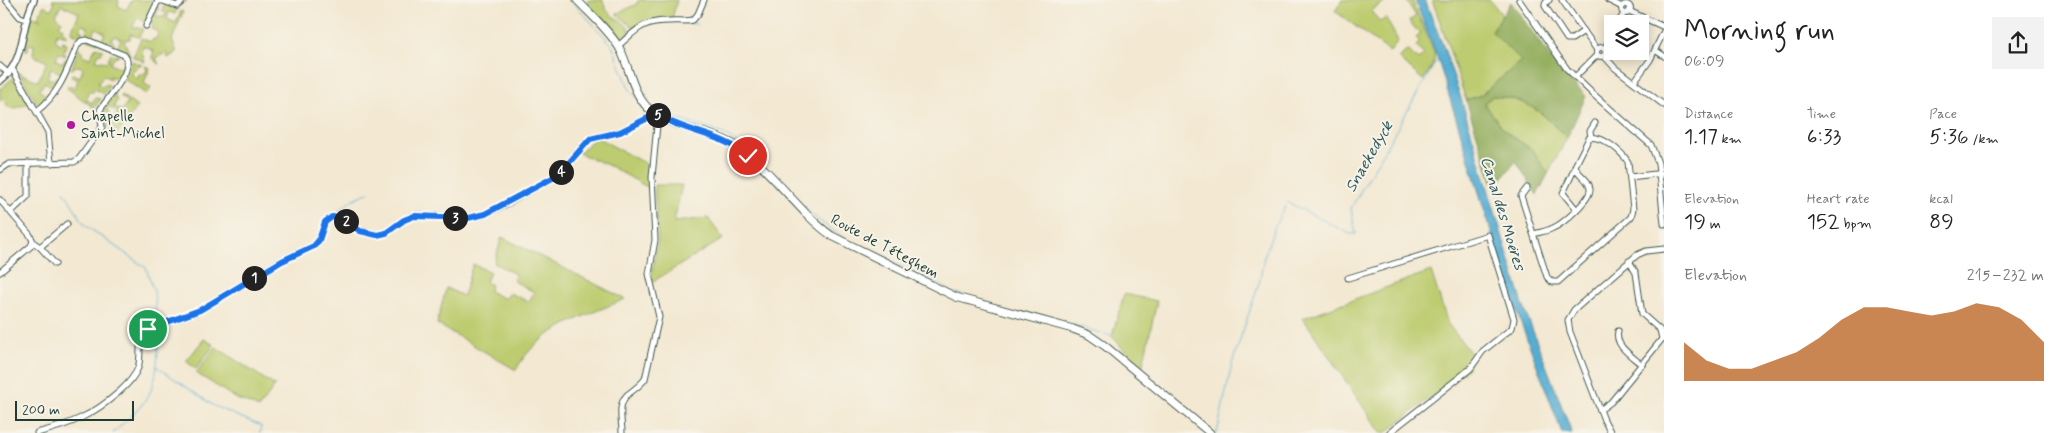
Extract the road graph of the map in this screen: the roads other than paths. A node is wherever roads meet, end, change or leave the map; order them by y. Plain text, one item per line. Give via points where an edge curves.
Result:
1 (6, 0) edge
2 (34, 0) edge
3 (184, 0) edge
4 (577, 0) edge
5 (704, 0) edge
6 (1519, 0) edge
7 (1549, 0) edge
8 (1562, 0) edge
9 (1608, 0) edge
10 (1626, 7) edge
11 (26, 19) junction
12 (146, 26) dead end
13 (1664, 29) edge
14 (1584, 32) junction
15 (618, 46) junction
16 (1604, 49) edge
17 (1655, 50) junction
18 (1597, 53) junction
19 (1604, 56) edge
20 (1664, 56) edge
21 (1608, 60) edge
22 (0, 66) edge
23 (11, 72) junction
24 (1576, 76) junction
25 (0, 81) edge
26 (1634, 82) junction
27 (1664, 105) edge
28 (37, 111) junction
29 (657, 114) junction
30 (1595, 123) dead end
31 (1591, 137) junction
32 (51, 163) junction
33 (28, 164) junction
34 (1575, 168) junction
35 (0, 170) edge
36 (1662, 174) edge
37 (1630, 177) junction
38 (1528, 188) dead end
39 (0, 200) edge
40 (1576, 209) junction
41 (11, 212) junction
42 (67, 224) dead end
43 (1664, 224) edge
44 (1534, 234) junction
45 (32, 242) junction
46 (40, 247) junction
47 (1664, 249) edge
48 (1629, 262) junction
49 (55, 264) dead end
50 (0, 272) edge
51 (1348, 278) dead end
52 (1618, 331) dead end
53 (1659, 344) junction
54 (1664, 348) edge
55 (1642, 365) junction
56 (1600, 410) junction
57 (37, 433) edge
58 (622, 433) edge
59 (1210, 433) edge
60 (1389, 433) edge
61 (1611, 433) edge

1 - 11 street via 20,18
2 - 11 street
3 - 12 street via 176,6 158,1
4 - 15 main road, Route de Téteghem
5 - 15 street via 693,20 645,24
6 - 24 street
7 - 14 street via 1545,6 1567,39
8 - 14 street
9 - 10 street
10 - 13 street
11 - 23 street via 20,51
13 - 17 street
14 - 18 street
15 - 29 main road, Route de Téteghem via 634,89
16 - 18 street via 1600,48
17 - 20 street
17 - 26 street
18 - 19 street
18 - 24 street
21 - 26 street
22 - 23 street
23 - 25 street
23 - 28 street
24 - 36 street via 1650,143
26 - 27 street
28 - 32 street via 49,135
28 - 32 street via 61,86 80,41 87,40 127,58 122,80 100,109 102,128 77,161
29 - 57 street via 620,132 590,139 558,175 485,214 468,218 414,216 377,235 360,231 341,218 332,217 325,222 314,246 282,261 200,310 146,330 141,336 139,366 125,387 85,418
29 - 58 street via 652,180 655,240 649,274 659,319 645,379 622,404
29 - 59 main road, Route de Téteghem via 722,139 742,151 819,226 851,247 956,297 1076,330 1094,338
30 - 31 street via 1590,131
31 - 34 street
31 - 37 street via 1605,142 1626,158
32 - 33 street
33 - 35 street via 8,164
33 - 41 street via 28,196
34 - 40 street via 1563,193
34 - 40 street via 1590,190 1586,200
36 - 37 street
36 - 43 street
37 - 44 street via 1631,217 1559,282 1548,278
38 - 44 street via 1521,198
39 - 41 street
40 - 44 street via 1555,227
41 - 45 street via 31,236
42 - 46 street
45 - 46 street
45 - 50 street
46 - 49 street
47 - 48 street via 1641,252
48 - 53 street via 1636,273 1642,314 1662,333
48 - 56 street via 1568,319
51 - 60 street via 1488,235 1514,319 1512,328 1483,351 1470,369
52 - 55 street via 1621,346
53 - 54 street
53 - 55 street
55 - 56 street via 1610,403
56 - 61 street

